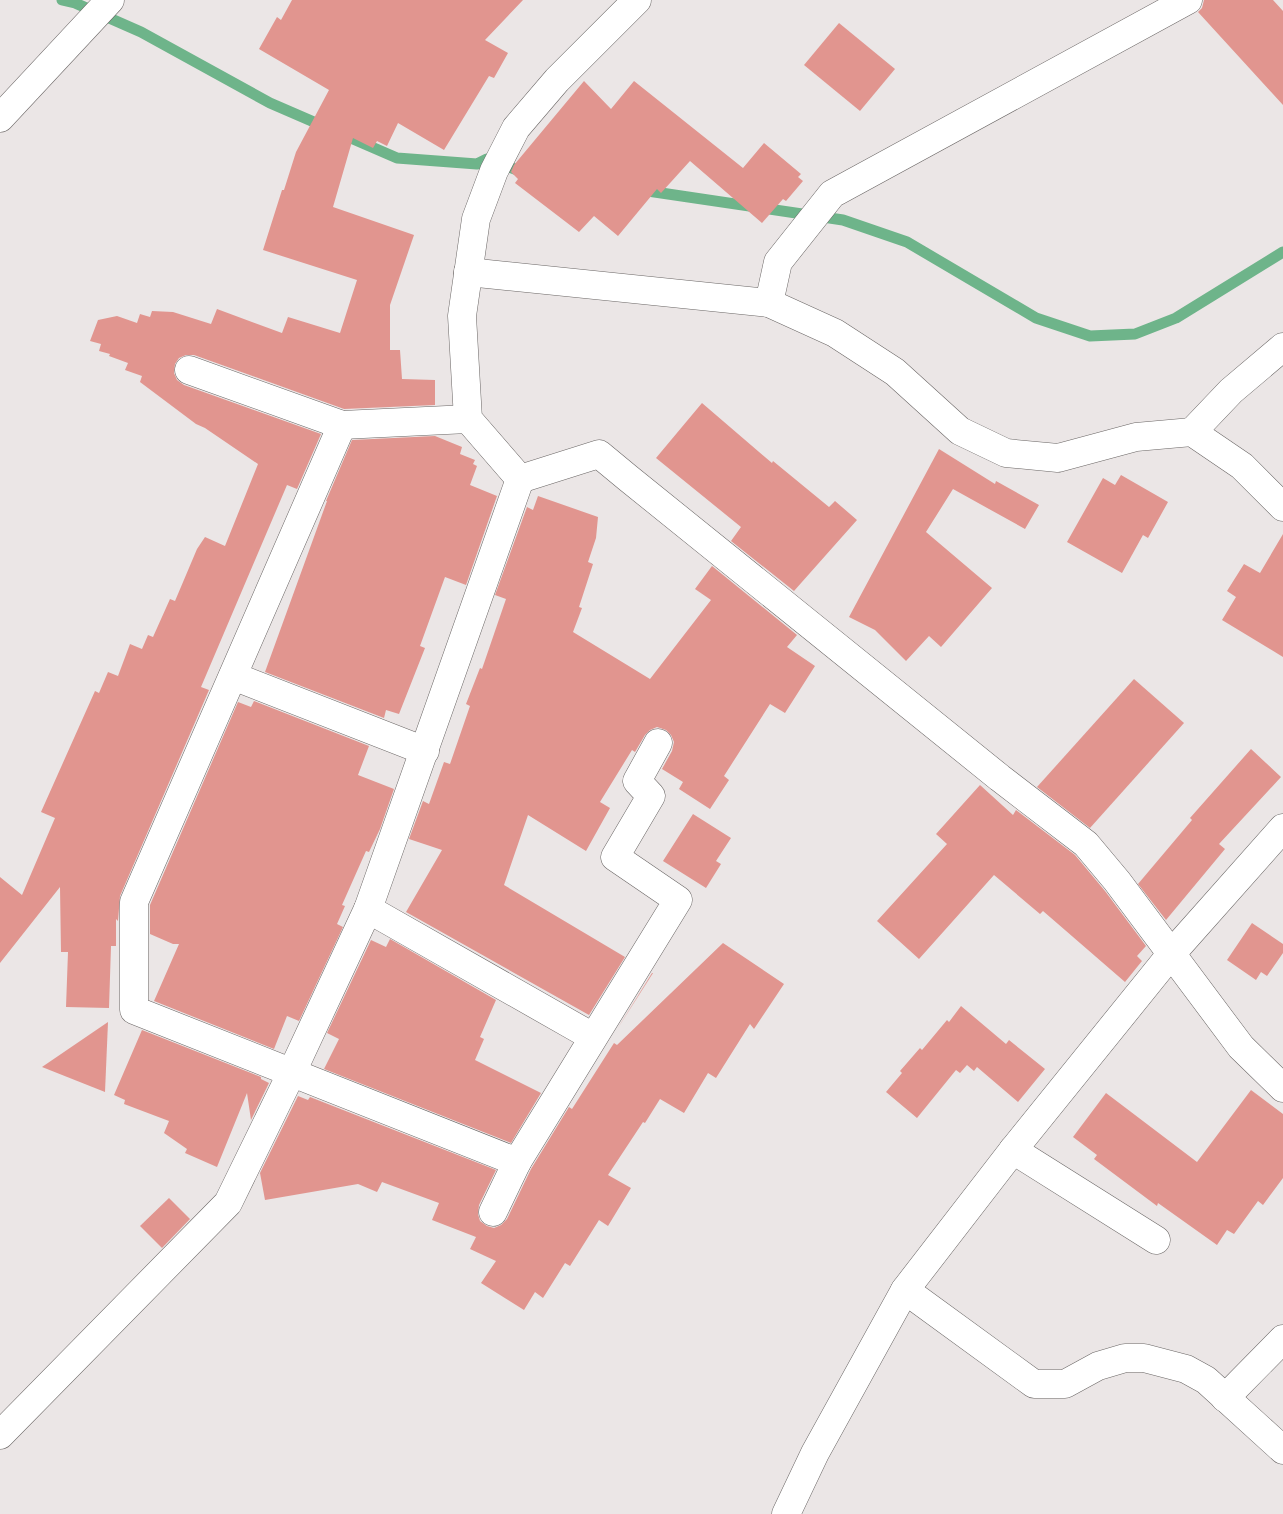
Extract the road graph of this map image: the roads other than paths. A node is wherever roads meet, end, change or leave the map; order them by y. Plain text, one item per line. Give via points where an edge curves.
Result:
1 (110, 0) edge
2 (637, 0) edge
3 (1188, 0) edge
4 (0, 118) edge
5 (468, 272) junction
6 (769, 303) junction
7 (1283, 347) edge
8 (189, 370) dead end
9 (468, 419) junction
10 (342, 425) junction
11 (1192, 432) junction
12 (520, 479) junction
13 (1283, 506) edge
14 (232, 676) junction
15 (658, 743) dead end
16 (425, 751) junction
17 (1283, 828) edge
18 (368, 909) junction
19 (1172, 953) junction
20 (593, 1037) junction
21 (292, 1072) junction
22 (1283, 1088) edge
23 (1013, 1150) junction
24 (517, 1162) junction
25 (493, 1212) dead end
26 (1156, 1240) dead end
27 (905, 1290) junction
28 (1283, 1339) edge
29 (1225, 1398) junction
30 (0, 1435) edge
31 (1283, 1450) edge
32 (786, 1514) edge

1 - 4 street
2 - 5 street via 556,80 516,128 494,171 476,219
3 - 6 street via 832,194 778,262
5 - 6 street
5 - 9 street via 462,316
6 - 11 street via 835,332 895,372 960,431 1006,453 1058,458 1136,437
7 - 11 street via 1231,391
8 - 10 street
9 - 10 street
9 - 12 street
10 - 14 street
11 - 13 street via 1242,466
12 - 16 street
12 - 19 street via 599,454 1086,844
14 - 16 street
14 - 21 street via 134,902 134,1010
15 - 20 street via 637,781 651,796 615,857 678,900
16 - 18 street
17 - 19 street
18 - 20 street
18 - 21 street
19 - 22 street via 1241,1046
19 - 23 street
20 - 24 street
21 - 24 street
21 - 30 street via 228,1203
23 - 26 street
23 - 27 street
24 - 25 street
27 - 29 street via 1034,1384 1065,1384 1098,1366 1125,1358 1144,1358 1186,1369 1206,1380
27 - 32 street via 815,1454
28 - 29 street
29 - 31 street

